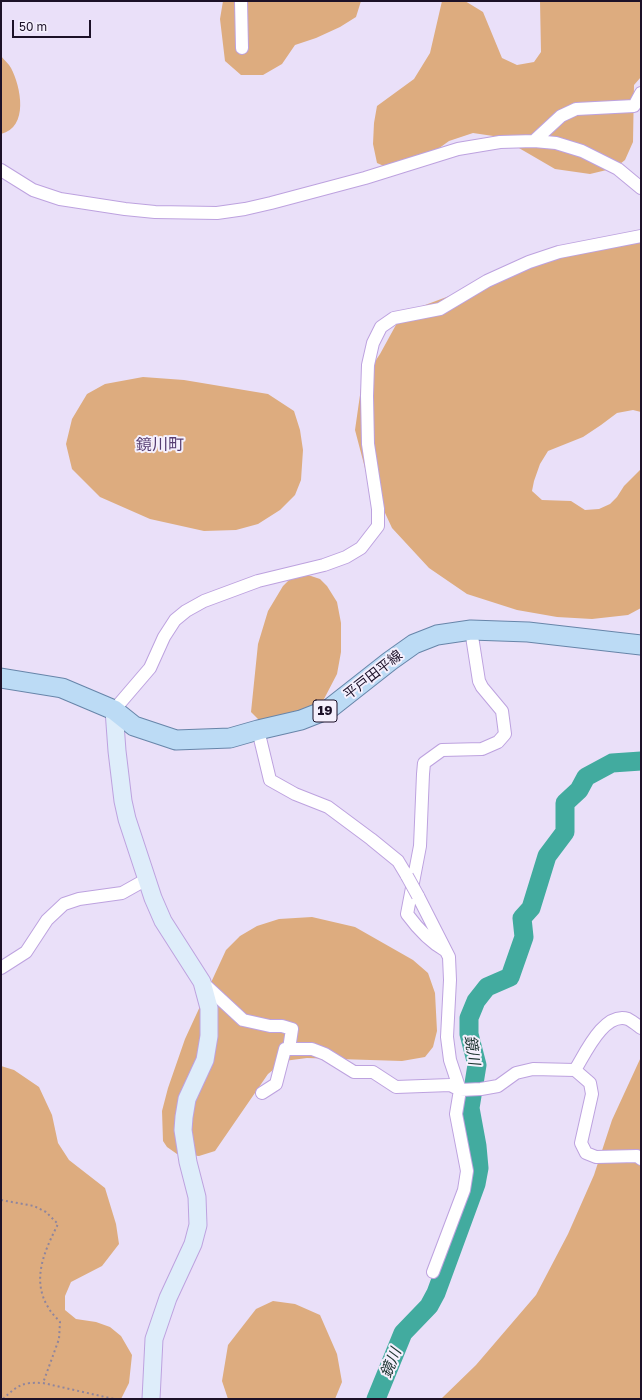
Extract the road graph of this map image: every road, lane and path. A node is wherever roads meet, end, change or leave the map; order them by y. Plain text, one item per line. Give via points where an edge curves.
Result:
1 (241, 1) edge
2 (242, 48) dead end
3 (641, 93) edge
4 (534, 141) junction
5 (1, 170) edge
6 (641, 188) edge
7 (641, 236) edge
8 (471, 630) junction
9 (641, 645) edge
10 (1, 678) edge
11 (114, 710) junction
12 (258, 730) junction
13 (147, 879) junction
14 (446, 951) junction
15 (1, 968) edge
16 (202, 982) junction
17 (641, 1028) edge
18 (289, 1049) junction
19 (575, 1070) junction
20 (460, 1090) junction
21 (262, 1093) dead end
22 (641, 1159) edge
23 (1, 1200) edge
24 (433, 1272) dead end
25 (43, 1383) junction
26 (3, 1399) edge
27 (114, 1399) edge
28 (151, 1399) edge

1 - 2 street
3 - 4 street via 634,106 576,109 561,116
4 - 5 street via 500,142 458,149 365,178 271,203 217,213 155,212 60,199 34,190
4 - 6 street via 556,143 582,151 618,169
7 - 11 street via 559,252 529,262 487,280 440,309 394,318 381,327 373,343 368,365 366,396 368,444 378,509 378,526 361,548 346,557 258,581 204,601 186,611 175,620 164,637 150,668
8 - 9 main road, 平戸田平線 / 19 via 528,632
8 - 12 main road, 平戸田平線 / 19 via 437,635 414,644 329,709 300,720
8 - 14 street via 479,682 502,711 505,734 498,742 482,749 442,750 424,763 420,846 407,914 417,928 436,946
10 - 11 main road, 平戸田平線 / 19 via 62,688
11 - 12 main road, 平戸田平線 / 19 via 134,726 176,740 230,738
11 - 13 street via 123,801
12 - 14 street, bridge via 270,780 295,794 328,807 398,861
13 - 15 street via 122,893 78,899 64,904 47,920 26,952
13 - 16 street via 163,921
14 - 20 street via 449,957 450,980 447,1037 450,1060
16 - 18 street via 243,1020 292,1029
16 - 28 street via 208,1008 209,1036 205,1060 188,1099 183,1130 197,1197 198,1225 193,1244 168,1298 154,1339
17 - 19 street via 627,1019 612,1020 603,1026
18 - 20 street via 312,1049 354,1072 372,1072 396,1086 450,1085
18 - 21 street via 285,1049 276,1084
19 - 20 street via 532,1069 516,1073 498,1086
19 - 22 street via 590,1082 592,1094 581,1143 586,1153 596,1157 637,1156
20 - 24 street via 456,1114 467,1171 464,1190
23 - 25 path via 34,1206 46,1212 58,1224 47,1245 39,1276 41,1293 48,1309 60,1322 59,1339
25 - 26 path via 22,1384
25 - 27 path

